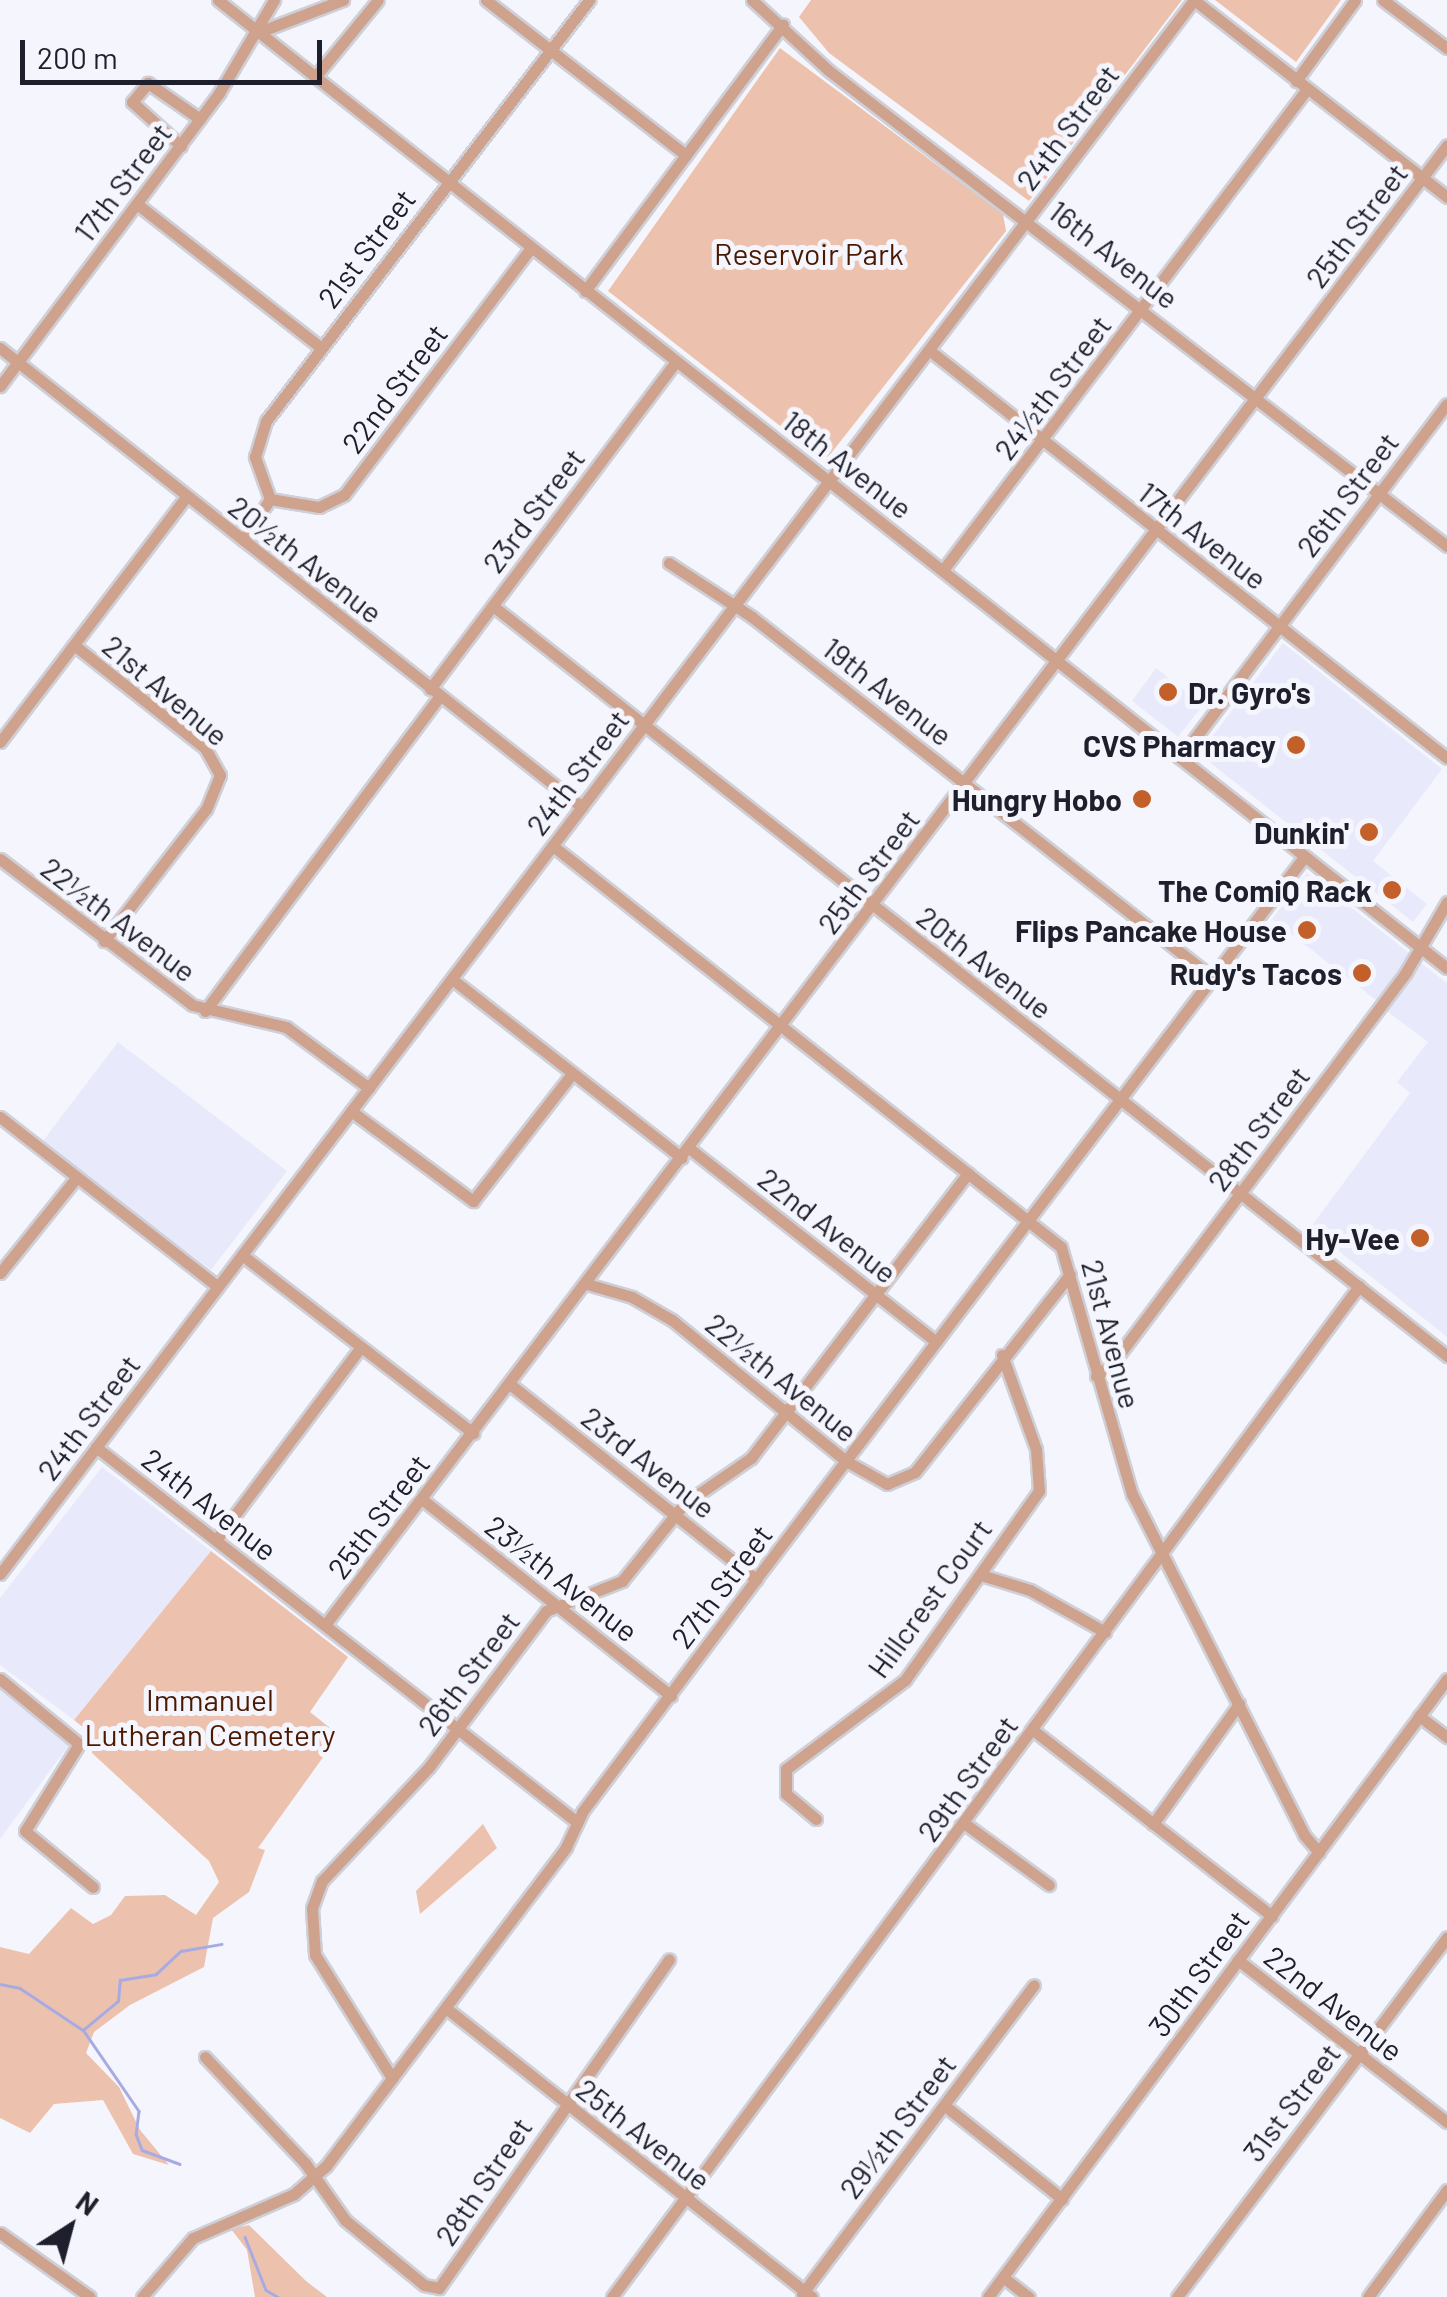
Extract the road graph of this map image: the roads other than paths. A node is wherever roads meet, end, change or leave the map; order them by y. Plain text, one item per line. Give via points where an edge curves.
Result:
1 (218, 0) edge
2 (274, 0) edge
3 (344, 0) edge
4 (378, 0) edge
5 (486, 0) edge
6 (589, 0) edge
7 (752, 0) edge
8 (1194, 0) edge
9 (1355, 0) edge
10 (1383, 0) edge
11 (783, 24) junction
12 (259, 32) junction
13 (1447, 48) edge
14 (550, 53) junction
15 (314, 76) junction
16 (1302, 85) junction
17 (200, 119) junction
18 (1447, 145) edge
19 (181, 146) junction
20 (686, 155) junction
21 (1422, 178) junction
22 (451, 182) junction
23 (1447, 197) edge
24 (137, 204) junction
25 (1028, 220) junction
26 (531, 248) junction
27 (585, 292) junction
28 (1144, 308) junction
29 (0, 348) edge
30 (321, 348) junction
31 (929, 350) junction
32 (676, 361) junction
33 (18, 362) junction
34 (0, 386) edge
35 (1258, 398) junction
36 (1447, 404) edge
37 (1044, 441) junction
38 (828, 481) junction
39 (1379, 493) junction
40 (186, 496) junction
41 (270, 499) junction
42 (1447, 527) edge
43 (1158, 531) junction
44 (243, 540) junction
45 (1442, 543) edge
46 (669, 563) dead end
47 (943, 570) junction
48 (493, 606) junction
49 (733, 608) junction
50 (1280, 627) junction
51 (74, 645) junction
52 (1058, 661) junction
53 (435, 693) junction
54 (645, 725) junction
55 (0, 742) edge
56 (1180, 758) junction
57 (1447, 758) edge
58 (966, 784) junction
59 (582, 807) junction
60 (553, 846) junction
61 (1304, 857) junction
62 (0, 859) edge
63 (1447, 902) edge
64 (873, 906) junction
65 (104, 941) junction
66 (1421, 947) junction
67 (1447, 968) edge
68 (1213, 978) junction
69 (452, 979) junction
70 (205, 1010) junction
71 (782, 1026) junction
72 (572, 1074) junction
73 (369, 1088) junction
74 (1122, 1102) junction
75 (351, 1111) junction
76 (0, 1117) edge
77 (686, 1153) junction
78 (968, 1173) junction
79 (77, 1177) junction
80 (1240, 1194) junction
81 (1029, 1220) junction
82 (242, 1255) junction
83 (0, 1273) edge
84 (1070, 1274) junction
85 (587, 1284) junction
86 (1359, 1286) junction
87 (218, 1287) junction
88 (876, 1294) junction
89 (936, 1342) junction
90 (361, 1347) junction
91 (1002, 1355) junction
92 (1447, 1356) edge
93 (1096, 1376) junction
94 (512, 1385) junction
95 (788, 1414) junction
96 (473, 1433) junction
97 (96, 1448) junction
98 (846, 1460) junction
99 (423, 1500) junction
100 (674, 1513) junction
101 (216, 1540) junction
102 (1162, 1552) junction
103 (5, 1556) edge
104 (0, 1574) edge
105 (981, 1576) junction
106 (756, 1579) junction
107 (558, 1606) junction
108 (326, 1625) junction
109 (1105, 1632) junction
110 (1447, 1678) edge
111 (0, 1680) edge
112 (671, 1696) junction
113 (1239, 1704) junction
114 (1419, 1716) junction
115 (458, 1728) junction
116 (1033, 1730) junction
117 (1447, 1738) edge
118 (816, 1819) dead end
119 (577, 1822) junction
120 (964, 1824) junction
121 (1153, 1824) junction
122 (1319, 1852) junction
123 (1050, 1885) dead end
124 (92, 1887) dead end
125 (1272, 1916) junction
126 (1447, 1937) edge
127 (669, 1959) dead end
128 (1238, 1960) junction
129 (1034, 1986) dead end
130 (446, 2008) junction
131 (1358, 2053) junction
132 (205, 2057) dead end
133 (392, 2078) junction
134 (566, 2104) junction
135 (944, 2105) junction
136 (1447, 2122) edge
137 (315, 2176) junction
138 (1447, 2190) edge
139 (685, 2198) junction
140 (1062, 2199) junction
141 (0, 2233) edge
142 (1003, 2277) junction
143 (805, 2295) edge
144 (90, 2297) edge
145 (142, 2297) edge
146 (612, 2297) edge
147 (988, 2297) edge
148 (1029, 2297) edge
149 (1177, 2297) edge
150 (1368, 2297) edge

1 - 12 street, 18th Avenue
2 - 12 street, 17th Street
3 - 12 street
4 - 15 street
5 - 14 street
6 - 14 street, 21st Street
7 - 11 street, 16th Avenue
8 - 16 street
8 - 25 street, 24th Street
9 - 16 street, 24½th Street
10 - 13 street
11 - 20 street
11 - 25 street, 16th Avenue via 828,70
12 - 15 street, 18th Avenue
12 - 17 street, 17th Street
14 - 20 street
14 - 22 street, 21st Street
15 - 22 street, 18th Avenue
16 - 21 street
16 - 28 street, 24½th Street
17 - 19 street, 17th Street
17 - 19 street via 148,84 132,102
18 - 21 street, 25th Street
19 - 24 street, 17th Street
20 - 27 street
21 - 23 street
21 - 35 street, 25th Street
22 - 26 street, 18th Avenue
22 - 30 street, 21st Street
24 - 30 street
24 - 33 street, 17th Street
25 - 28 street, 16th Avenue
25 - 31 street, 24th Street
26 - 27 street, 18th Avenue
26 - 41 street, 22nd Street via 344,496 319,507
27 - 32 street, 18th Avenue
28 - 35 street, 16th Avenue
28 - 37 street, 24½th Street
29 - 33 street, 20½th Avenue
30 - 41 street, 21st Street via 256,440
31 - 37 street, 17th Avenue
31 - 38 street, 24th Street
32 - 38 street, 18th Avenue
32 - 48 street, 23rd Street
33 - 34 street, 17th Street
33 - 40 street, 20½th Avenue
35 - 39 street, 16th Avenue
35 - 43 street, 25th Street
36 - 39 street, 26th Street
37 - 43 street, 17th Avenue
37 - 47 street, 24½th Street
38 - 47 street, 18th Avenue
38 - 49 street, 24th Street
39 - 45 street, 16th Avenue
39 - 50 street, 26th Street
40 - 44 street, 20½th Avenue
40 - 51 street
41 - 44 street
42 - 45 street
43 - 50 street, 17th Avenue
43 - 52 street, 25th Street
44 - 53 street, 20½th Avenue
46 - 49 street, 19th Avenue
47 - 52 street, 18th Avenue
48 - 53 street, 23rd Street
48 - 54 street, 20th Avenue
49 - 54 street, 24th Street
49 - 58 street, 19th Avenue
50 - 56 street, 26th Street
50 - 57 street, 17th Avenue
51 - 55 street
51 - 65 street, 21st Avenue via 205,748 220,775 206,809
52 - 56 street, 18th Avenue
52 - 58 street, 25th Street
53 - 59 street, 20½th Avenue
53 - 70 street, 23rd Street
54 - 59 street, 24th Street
54 - 64 street, 20th Avenue
56 - 61 street, 18th Avenue
58 - 64 street, 25th Street
58 - 68 street, 19th Avenue
59 - 60 street, 24th Street
60 - 69 street, 24th Street
60 - 71 street, 21st Avenue
61 - 66 street, 18th Avenue
61 - 68 street, 27th Street
62 - 65 street, 22½th Avenue
63 - 66 street, 28th Street
64 - 71 street, 25th Street
64 - 74 street, 20th Avenue
65 - 70 street, 22½th Avenue
66 - 67 street, 18th Avenue
66 - 80 street, 28th Street
68 - 74 street, 27th Street
69 - 72 street, 22nd Avenue
69 - 73 street, 24th Street
70 - 73 street, 22½th Avenue via 286,1027
71 - 77 street, 25th Street
71 - 78 street, 21st Avenue
72 - 75 street via 477,1200 463,1198
72 - 77 street, 22nd Avenue
73 - 75 street, 24th Street
74 - 80 street, 20th Avenue
74 - 81 street, 27th Street
75 - 82 street, 24th Street
76 - 79 street
77 - 85 street, 25th Street
77 - 88 street, 22nd Avenue
78 - 81 street, 21st Avenue
78 - 88 street, 26th Street
79 - 83 street
79 - 87 street
80 - 86 street, 20th Avenue
80 - 93 street, 28th Street via 1112,1364
81 - 84 street, 21st Avenue via 1062,1247
81 - 89 street, 27th Street
82 - 87 street, 24th Street
82 - 90 street
84 - 91 street
84 - 93 street, 21st Avenue
85 - 94 street, 25th Street
85 - 95 street, 22½th Avenue via 632,1296 672,1320
86 - 92 street, 20th Avenue
86 - 102 street, 29th Street
87 - 97 street, 24th Street
88 - 89 street, 22nd Avenue
88 - 95 street, 26th Street
89 - 98 street, 27th Street
90 - 96 street
90 - 101 street
91 - 98 street, 22½th Avenue via 916,1472 892,1484
91 - 105 street, Hillcrest Court via 1018,1387 1042,1476
93 - 102 street, 21st Avenue via 1126,1479
94 - 96 street, 25th Street
94 - 100 street, 23rd Avenue
95 - 98 street, 22½th Avenue
95 - 100 street, 26th Street via 751,1458
96 - 99 street, 25th Street
97 - 101 street, 24th Avenue
97 - 103 street, 24th Street
98 - 106 street, 27th Street
99 - 107 street, 23½th Avenue
99 - 108 street, 25th Street
100 - 106 street, 23rd Avenue
100 - 107 street, 26th Street via 622,1581
101 - 108 street, 24th Avenue
102 - 109 street, 29th Street
102 - 113 street, 21st Avenue
103 - 104 street, 24th Street
105 - 109 street via 1030,1590
105 - 118 street, Hillcrest Court via 950,1608 894,1692 786,1769 786,1794
106 - 112 street, 27th Street
107 - 112 street, 23½th Avenue
107 - 115 street, 26th Street via 540,1617
108 - 115 street, 24th Avenue
109 - 116 street, 29th Street
110 - 114 street, 30th Street
111 - 124 street via 80,1749 26,1835
112 - 119 street, 27th Street
113 - 121 street
113 - 122 street, 21st Avenue via 1304,1835
114 - 117 street
114 - 122 street, 30th Street
115 - 119 street, 24th Avenue
115 - 133 street, 26th Street via 338,1860 312,1908 321,1968
116 - 120 street, 29th Street
116 - 121 street, 22nd Avenue
119 - 130 street, 27th Street via 566,1847
120 - 123 street
120 - 139 street, 29th Street
121 - 125 street, 22nd Avenue
122 - 125 street, 30th Street
125 - 128 street, 30th Street
126 - 131 street, 31st Street
127 - 134 street, 28th Street
128 - 131 street, 22nd Avenue
128 - 140 street, 30th Street
129 - 135 street, 29½th Street
130 - 133 street, 27th Street
130 - 134 street, 25th Avenue
131 - 136 street, 22nd Avenue
131 - 149 street, 31st Street
132 - 137 street
133 - 137 street, 27th Street
134 - 137 street, 28th Street via 444,2285 424,2285 362,2235
134 - 139 street, 25th Avenue
135 - 140 street
135 - 143 street, 29½th Street
137 - 145 street, 27th Street via 294,2194 192,2238
138 - 150 street
139 - 143 street, 25th Avenue
139 - 146 street, 29th Street
140 - 142 street, 30th Street
141 - 144 street
142 - 147 street, 30th Street
142 - 148 street

